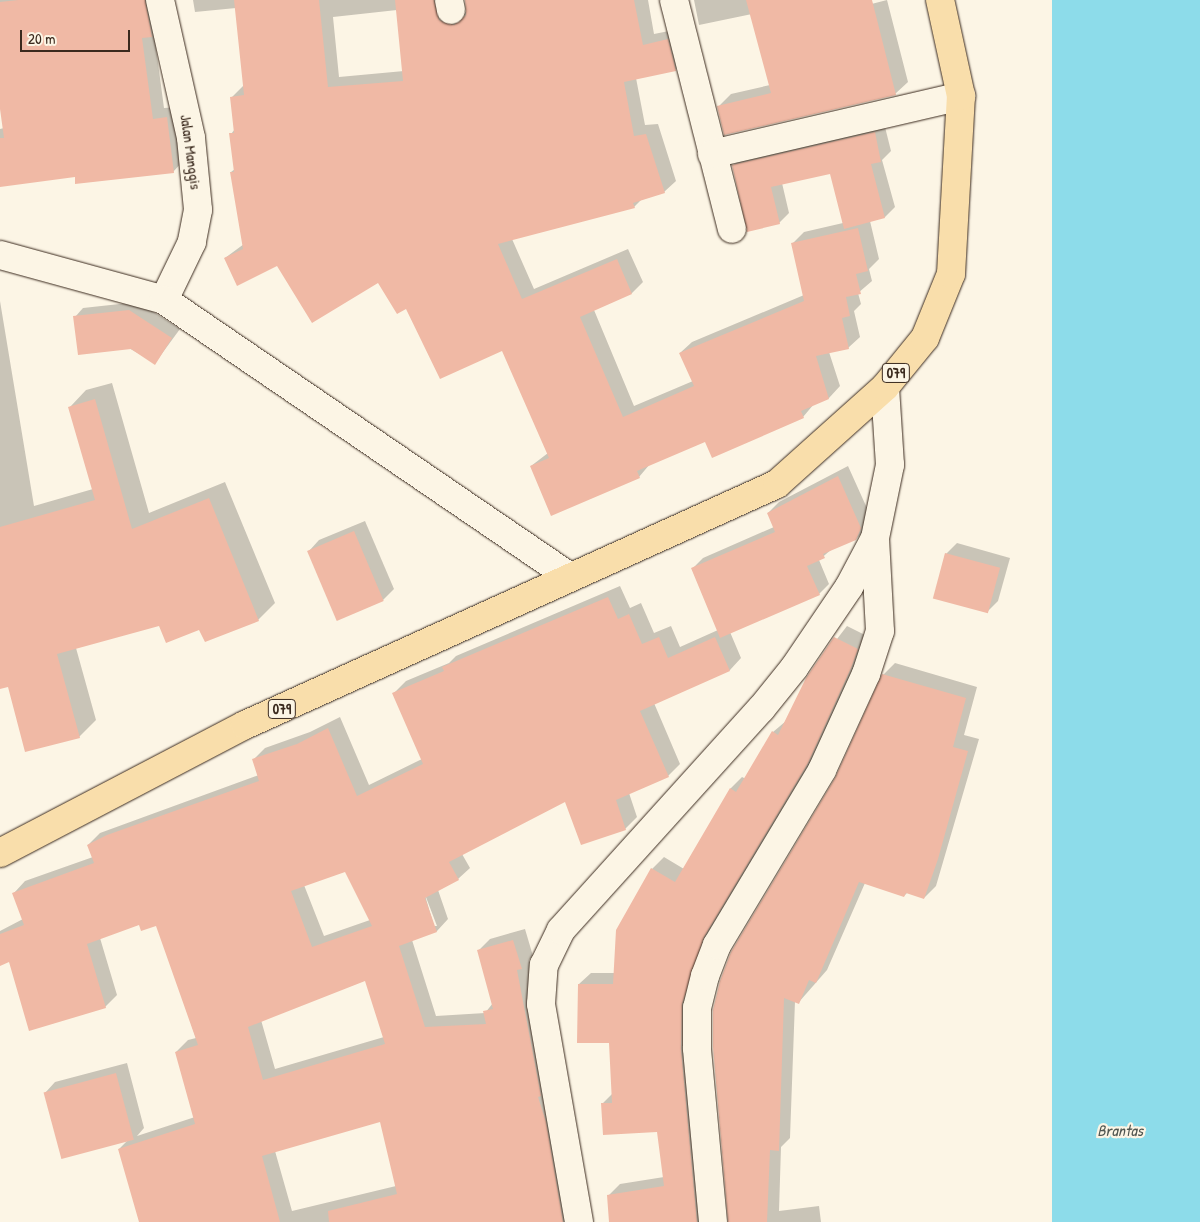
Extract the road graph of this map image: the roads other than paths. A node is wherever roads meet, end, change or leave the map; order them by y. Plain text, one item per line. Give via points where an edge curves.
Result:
1 (160, 0) edge
2 (674, 0) edge
3 (940, 0) edge
4 (961, 96) junction
5 (712, 154) junction
6 (732, 229) dead end
7 (0, 255) edge
8 (164, 300) junction
9 (885, 387) junction
10 (875, 538) junction
11 (570, 577) junction
12 (0, 853) edge
13 (579, 1222) edge
14 (713, 1222) edge

1 - 8 street, Jalan Manggis via 191,138 198,210 192,242
2 - 5 street
3 - 4 main road, 079
4 - 5 street
4 - 9 main road, 079 via 951,274 925,338
5 - 6 street
7 - 8 street
8 - 11 street
9 - 10 street via 890,466
9 - 11 main road, 079 via 777,484
10 - 13 street via 849,587 794,668 761,709 561,930 544,965 540,1004
10 - 14 street via 880,631 866,674 822,770 717,945 704,976 697,1008 697,1048
11 - 12 main road, 079 via 245,725

